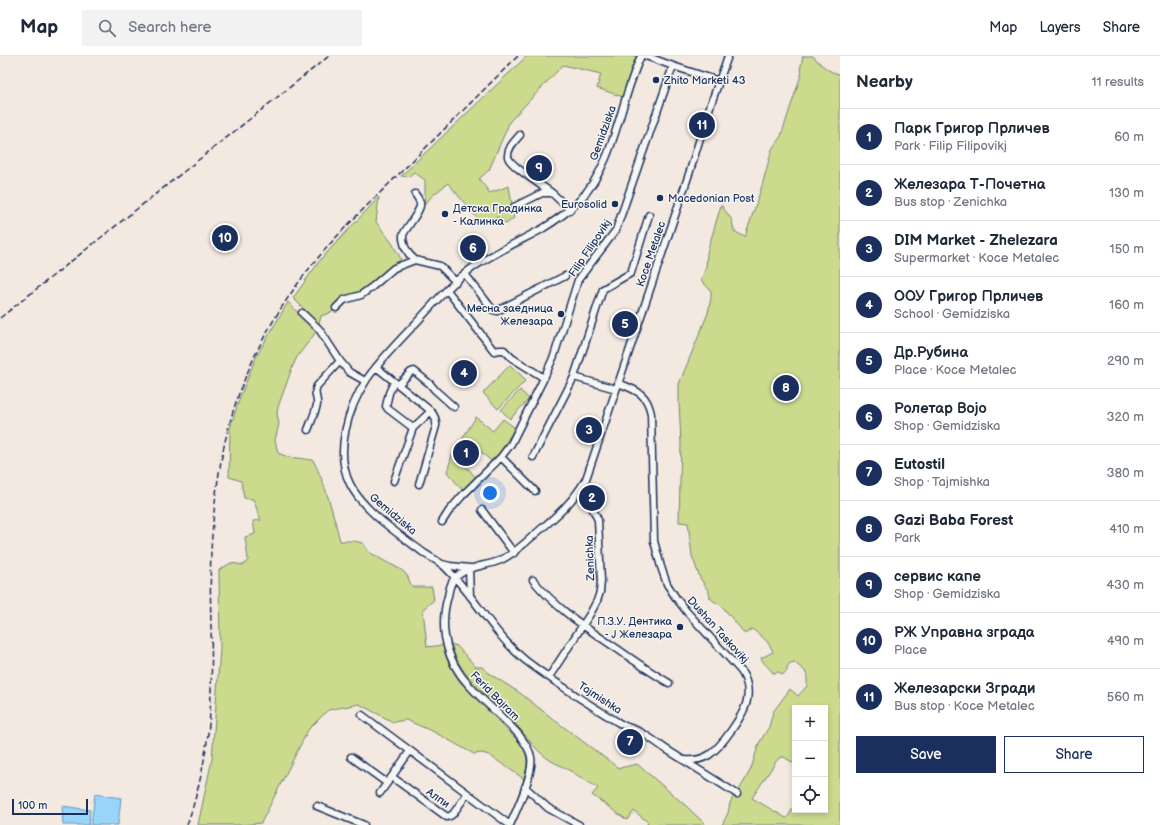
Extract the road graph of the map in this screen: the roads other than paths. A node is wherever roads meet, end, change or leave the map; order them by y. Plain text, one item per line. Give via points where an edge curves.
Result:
1 (641, 56) edge
2 (646, 56) edge
3 (728, 56) edge
4 (672, 66) junction
5 (719, 81) junction
6 (520, 135) dead end
7 (552, 193) junction
8 (415, 194) dead end
9 (514, 207) dead end
10 (570, 210) junction
11 (649, 215) dead end
12 (415, 260) junction
13 (465, 274) junction
14 (565, 276) dead end
15 (456, 282) junction
16 (447, 290) junction
17 (336, 308) dead end
18 (302, 313) dead end
19 (340, 360) junction
20 (376, 367) junction
21 (574, 377) junction
22 (544, 378) junction
23 (366, 381) junction
24 (396, 383) junction
25 (618, 383) junction
26 (616, 390) junction
27 (454, 407) dead end
28 (431, 411) junction
29 (413, 428) junction
30 (308, 430) dead end
31 (501, 457) junction
32 (533, 457) dead end
33 (394, 481) dead end
34 (419, 484) dead end
35 (535, 491) dead end
36 (579, 492) junction
37 (482, 510) dead end
38 (442, 522) dead end
39 (514, 553) junction
40 (440, 563) junction
41 (470, 568) junction
42 (455, 578) junction
43 (533, 580) dead end
44 (470, 596) junction
45 (582, 625) junction
46 (549, 677) junction
47 (669, 683) dead end
48 (362, 715) dead end
49 (410, 751) junction
50 (351, 757) dead end
51 (685, 760) junction
52 (392, 777) junction
53 (387, 783) junction
54 (525, 787) junction
55 (380, 793) dead end
56 (467, 794) junction
57 (737, 794) dead end
58 (317, 806) dead end
59 (363, 825) edge
60 (510, 825) edge
61 (579, 825) edge

1 - 10 street, Gemidziska via 607,157 590,188
2 - 4 street
3 - 5 street, Koce Metalec
4 - 5 street
4 - 22 street, Filip Filipovikj via 616,230 578,280 554,356
5 - 25 street, Koce Metalec
6 - 7 street via 511,145 508,153 510,161
7 - 9 street via 542,193
7 - 10 street
8 - 12 street via 420,205 403,239 409,254
10 - 13 street, Gemidziska
11 - 21 street, Koce Metalec via 631,273 603,289
12 - 15 street via 440,266
12 - 17 street via 394,268 362,295 344,300
13 - 14 street via 493,310 497,311
13 - 15 street, Gemidziska
15 - 16 street, Gemidziska
16 - 20 street, Gemidziska
16 - 22 street via 494,351 504,350
18 - 19 street via 319,329
19 - 23 street via 349,372
19 - 30 street via 315,390 317,403
20 - 23 street, Gemidziska
20 - 24 street
21 - 26 street
21 - 32 street, Koce Metalec
22 - 31 street, Filip Filipovikj via 511,444
23 - 40 street, Gemidziska via 352,407 344,434 344,466 350,484 370,511
24 - 27 street via 414,371
24 - 28 street
24 - 29 street via 389,393 386,406
25 - 26 street, Koce Metalec
25 - 51 street, Dushan Taskovikj via 640,393 649,404 654,541 667,584 687,612 742,670 747,686 746,705 721,743 708,755 692,761
26 - 36 street, Koce Metalec via 586,479
28 - 29 street
28 - 34 street via 436,419 436,426
29 - 33 street
31 - 35 street
31 - 38 street, Filip Filipovikj via 462,496
36 - 39 street, Koce Metalec
36 - 45 street, Zenichka via 590,503 598,520 602,581 597,601
37 - 39 street
39 - 41 street, Koce Metalec via 501,560
40 - 41 street
40 - 42 street, Gemidziska
41 - 42 street, Koce Metalec
41 - 44 street
42 - 44 street, Tajmishka
42 - 54 street, Ferid Bajram via 451,584 444,617 444,633 449,651 463,678 511,726 528,748 532,763
43 - 45 street via 561,609
44 - 46 street, Tajmishka via 506,642
45 - 46 street, Zenichka
45 - 47 street
46 - 51 street, Tajmishka via 623,725 639,731
48 - 49 street, Алпи
49 - 52 street
49 - 56 street, Алпи
50 - 53 street
51 - 57 street, Tajmishka
52 - 53 street
52 - 56 street, Алпи via 448,817
53 - 55 street
54 - 60 street, Ferid Bajram
54 - 61 street via 548,808
56 - 60 street, Алпи
58 - 59 street

